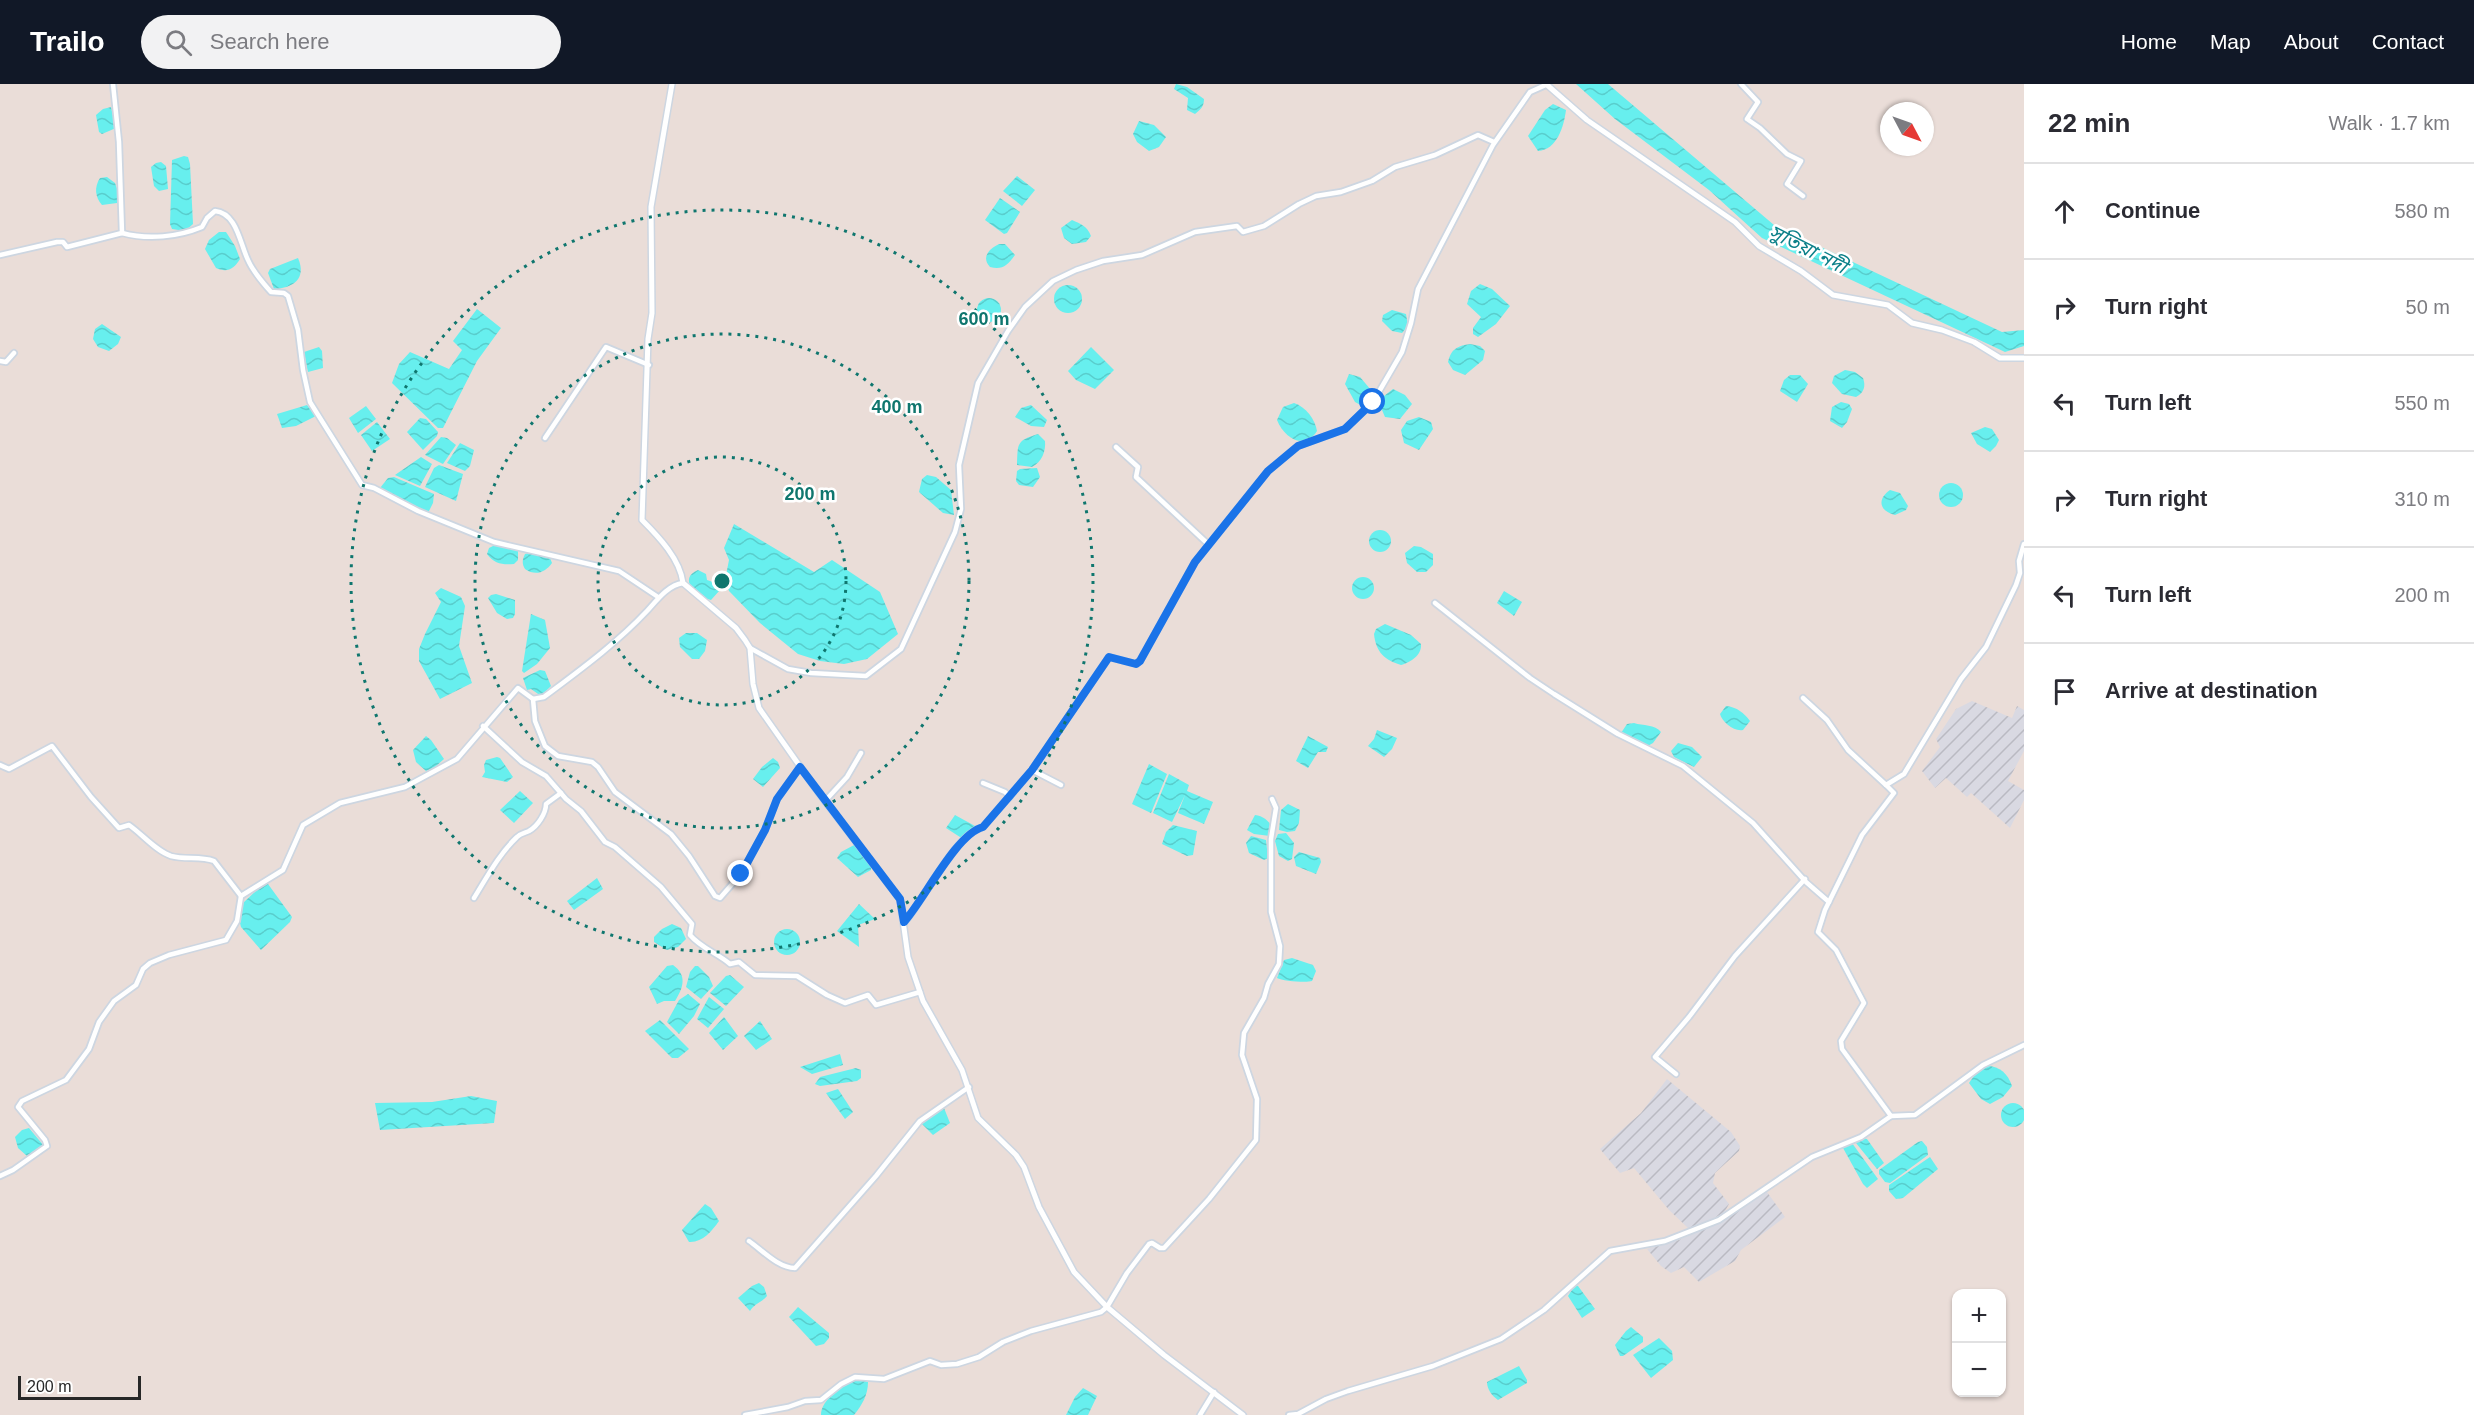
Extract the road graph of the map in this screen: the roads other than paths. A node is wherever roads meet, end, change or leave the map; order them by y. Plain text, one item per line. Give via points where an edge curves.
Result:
1 (113, 84) edge
2 (672, 84) edge
3 (1547, 84) edge
4 (1741, 84) edge
5 (1494, 142) junction
6 (1803, 196) dead end
7 (122, 233) junction
8 (0, 255) edge
9 (14, 353) dead end
10 (2024, 357) edge
11 (0, 361) edge
12 (649, 365) junction
13 (545, 438) dead end
14 (1116, 447) dead end
15 (1208, 544) junction
16 (2024, 544) edge
17 (683, 583) junction
18 (658, 597) junction
19 (1435, 603) dead end
20 (750, 648) junction
21 (1803, 698) dead end
22 (533, 699) junction
23 (483, 726) junction
24 (861, 753) dead end
25 (0, 765) edge
26 (800, 767) junction
27 (1032, 770) junction
28 (983, 783) dead end
29 (1061, 785) dead end
30 (1886, 786) junction
31 (561, 793) junction
32 (1010, 797) junction
33 (1272, 799) dead end
34 (825, 801) junction
35 (1804, 879) junction
36 (241, 896) junction
37 (474, 898) dead end
38 (1829, 902) junction
39 (904, 922) junction
40 (920, 992) junction
41 (2024, 1045) edge
42 (1676, 1074) dead end
43 (969, 1087) junction
44 (1891, 1116) junction
45 (0, 1176) edge
46 (749, 1241) dead end
47 (1107, 1307) junction
48 (1214, 1392) junction
49 (746, 1415) edge
50 (1200, 1415) edge
51 (1244, 1415) edge
52 (1289, 1415) edge

1 - 7 street
2 - 12 street via 651,207
3 - 5 street via 1530,92
3 - 10 street via 1587,120 1735,222 1758,246 1833,295 1888,305 1912,323 1974,342 2000,358
4 - 6 street via 1758,102 1747,119 1787,154 1801,161 1787,184
5 - 15 street via 1418,289 1401,352 1373,402 1345,429 1298,446 1268,471
5 - 20 street via 1478,135 1435,155 1395,167 1372,181 1316,196 1264,226 1243,232 1237,226 1195,232 1142,255 1103,261 1053,281 1025,307 978,383 959,465 961,509 955,532 901,649 866,676 788,669
7 - 8 street via 67,247 57,242
7 - 18 street via 138,237 186,234 202,227 215,211 227,215 248,261 266,286 271,292 288,296 310,402 362,485 494,542 619,571
9 - 11 street via 6,362
12 - 13 street via 606,347
12 - 17 street via 642,520 676,561
14 - 15 street via 1138,467 1136,477 1149,492
15 - 27 street via 1140,661 1136,664 1109,657
16 - 30 street via 2016,585 1986,647 1961,679 1904,774
17 - 18 street
17 - 20 street via 736,628
18 - 22 street via 591,662 544,697
19 - 35 street via 1554,694 1618,734 1692,772 1754,823
20 - 26 street via 759,708
21 - 30 street
22 - 23 street via 518,688
22 - 26 street via 535,721 545,746 558,756 592,762 598,767 615,792 671,834 720,898 741,874 777,799
23 - 31 street via 522,762 546,776
23 - 36 street via 457,759 426,777 405,787 340,803 303,825 283,870
24 - 34 street via 847,777
25 - 36 street via 9,769 52,746 119,828 129,825 163,853 214,861
26 - 34 street
27 - 29 street
27 - 32 street
28 - 32 street
30 - 38 street via 1894,793 1862,835
31 - 37 street via 546,804 546,810 531,829 518,836 496,862
31 - 40 street via 605,842 661,887 692,924 690,935 694,940 730,964 739,962 755,975 797,976 844,1004 868,994 876,1005
32 - 39 street via 947,860
33 - 47 street via 1276,808 1271,839 1271,912 1280,946 1279,964 1244,1033 1242,1049 1257,1099 1256,1140 1165,1247 1149,1244
34 - 39 street via 900,899
35 - 38 street
35 - 42 street via 1735,956 1655,1057
36 - 45 street via 237,921 226,940 150,963 136,985 114,1001 99,1022 89,1049 66,1080 22,1101 18,1107 47,1146
38 - 44 street via 1818,932 1836,950 1864,1003 1841,1041 1842,1050
39 - 40 street via 908,957
40 - 43 street
41 - 44 street via 1983,1065 1915,1115
43 - 46 street via 920,1121 795,1268 777,1262
43 - 47 street via 978,1118 1024,1167 1039,1207 1074,1272
44 - 52 street via 1861,1137 1812,1157 1719,1220 1665,1241 1610,1251 1544,1310 1501,1339
47 - 48 street
47 - 49 street via 1022,1335 966,1361 941,1365 930,1361 884,1379 855,1377 821,1400
48 - 50 street
48 - 51 street

